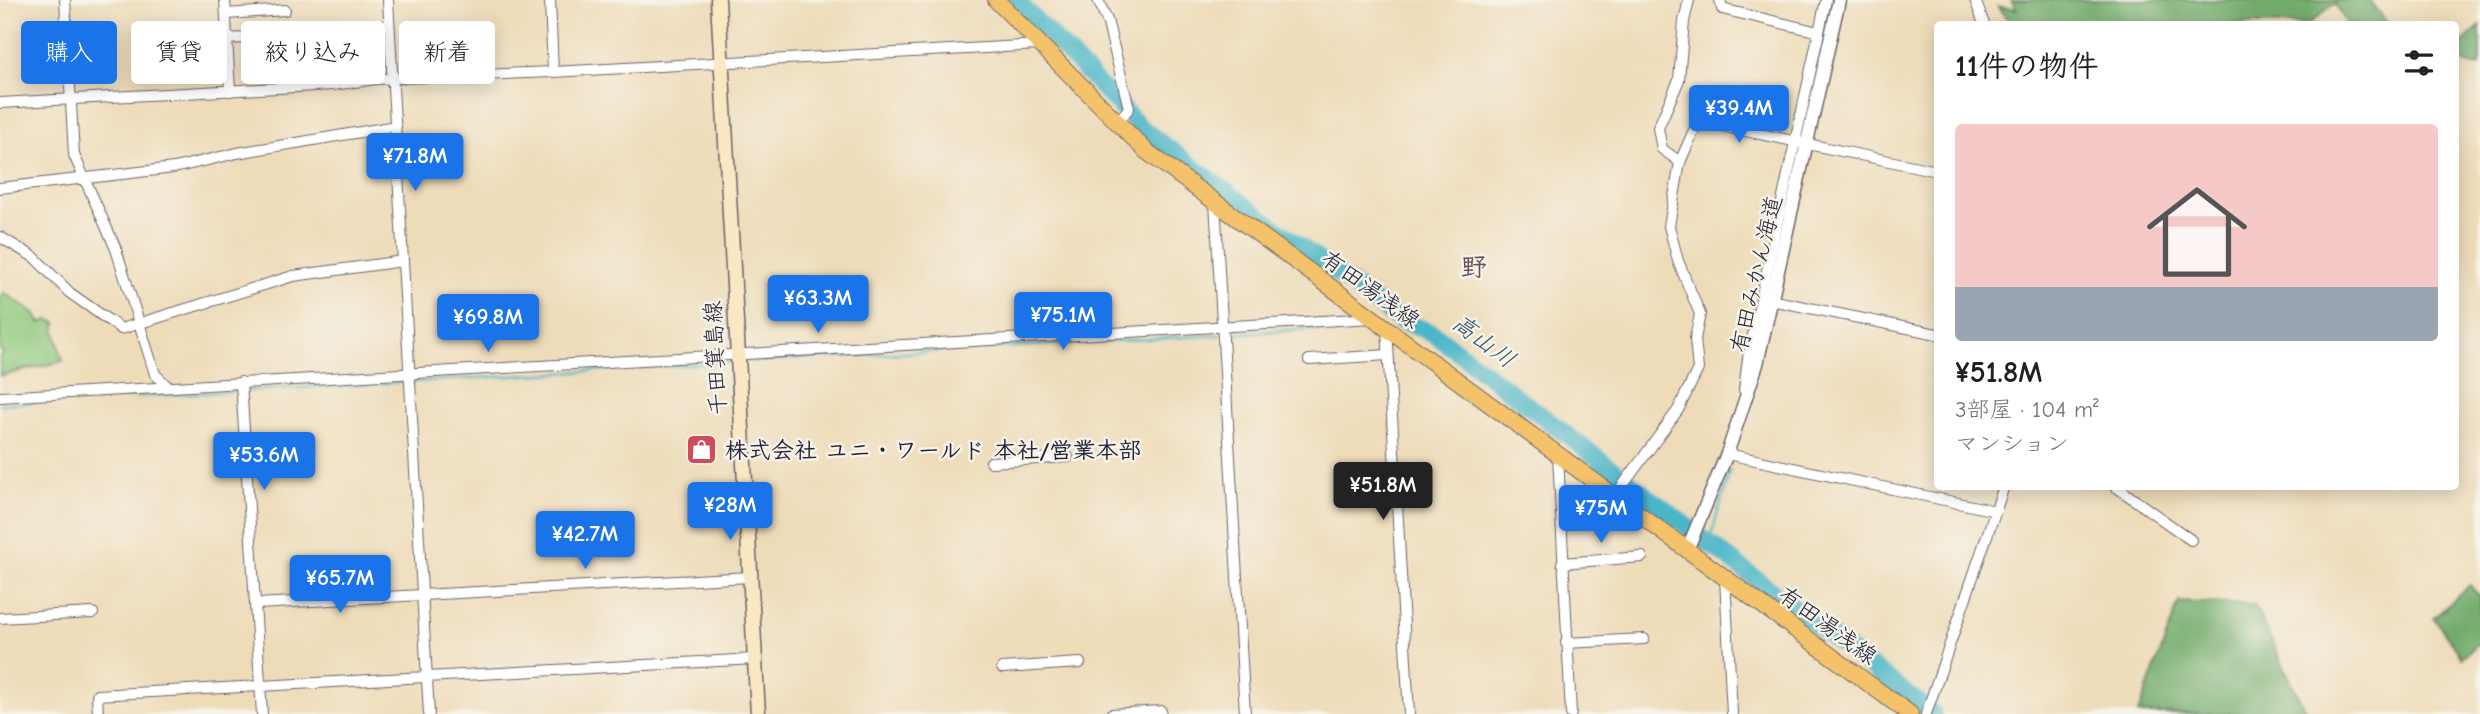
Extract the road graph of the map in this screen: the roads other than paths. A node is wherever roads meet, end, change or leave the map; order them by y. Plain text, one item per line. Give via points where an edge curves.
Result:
1 (65, 0) edge
2 (225, 0) edge
3 (388, 0) edge
4 (550, 0) edge
5 (718, 0) edge
6 (996, 0) edge
7 (1098, 0) edge
8 (1689, 0) edge
9 (1720, 0) edge
10 (1826, 0) edge
11 (1839, 0) edge
12 (1975, 0) edge
13 (285, 10) dead end
14 (226, 14) junction
15 (226, 21) edge
16 (1983, 21) edge
17 (1819, 32) junction
18 (227, 37) joint
19 (241, 37) edge
20 (1039, 45) junction
21 (722, 63) junction
22 (553, 72) junction
23 (393, 80) junction
24 (230, 91) junction
25 (71, 98) junction
26 (0, 103) edge
27 (1116, 124) junction
28 (396, 126) junction
29 (1801, 141) junction
30 (1680, 162) junction
31 (1934, 170) edge
32 (84, 179) junction
33 (0, 188) edge
34 (1215, 202) junction
35 (0, 237) edge
36 (403, 261) junction
37 (1766, 300) junction
38 (1373, 318) junction
39 (141, 324) junction
40 (1224, 327) junction
41 (1387, 328) junction
42 (1934, 333) edge
43 (1388, 355) junction
44 (1310, 360) dead end
45 (738, 361) junction
46 (408, 374) junction
47 (241, 382) junction
48 (166, 385) junction
49 (0, 397) edge
50 (1558, 454) junction
51 (1727, 454) junction
52 (1068, 457) dead end
53 (991, 462) dead end
54 (2003, 490) edge
55 (2121, 490) edge
56 (1615, 496) junction
57 (1996, 511) junction
58 (2191, 540) dead end
59 (1689, 546) junction
60 (1642, 557) dead end
61 (1562, 563) junction
62 (750, 577) junction
63 (1724, 578) junction
64 (423, 595) junction
65 (257, 604) junction
66 (93, 613) dead end
67 (0, 618) edge
68 (1644, 639) dead end
69 (1566, 643) junction
70 (755, 659) junction
71 (1080, 663) dead end
72 (1002, 668) dead end
73 (427, 676) junction
74 (261, 685) junction
75 (1161, 711) dead end
76 (99, 714) edge
77 (262, 714) edge
78 (429, 714) edge
79 (758, 714) edge
80 (1111, 714) edge
81 (1245, 714) edge
82 (1409, 714) edge
83 (1571, 714) edge
84 (1732, 714) edge
85 (1910, 714) edge
86 (1926, 714) edge

1 - 25 street
2 - 14 street
3 - 23 street
4 - 22 street
5 - 21 main road, 千田箕島線
6 - 20 main road, 有田湯浅線
7 - 27 street via 1129,108
8 - 30 street via 1679,80 1658,128 1662,149
9 - 17 street via 1722,9
10 - 17 street
11 - 29 street, 有田みかん海道
12 - 16 street
13 - 14 street
14 - 15 street
17 - 29 street
18 - 19 street
18 - 24 street
20 - 21 street
20 - 27 main road, 有田湯浅線
21 - 22 street
21 - 45 main road, 千田箕島線
22 - 23 street
23 - 24 street
23 - 28 street
24 - 25 street
25 - 26 street
25 - 32 street via 72,147
27 - 34 main road, 有田湯浅線
28 - 32 street via 174,168
28 - 36 street
29 - 30 street via 1698,121
29 - 31 street
29 - 37 street, 有田みかん海道
30 - 56 street via 1669,226 1700,314 1698,369 1678,410
32 - 33 street
32 - 39 street via 116,249
34 - 38 main road, 有田湯浅線
34 - 40 street
35 - 39 street via 34,257 70,293 121,329
36 - 39 street via 293,276
36 - 46 street
37 - 42 street
37 - 51 street, 有田みかん海道 via 1742,412
38 - 40 street
38 - 41 main road, 有田湯浅線
39 - 48 street via 155,374
40 - 45 street
40 - 81 street
41 - 43 street
41 - 50 main road, 有田湯浅線
43 - 44 street
43 - 82 street
45 - 46 street
45 - 62 main road, 千田箕島線
46 - 47 street
46 - 64 street
47 - 48 street
47 - 65 street
48 - 49 street
50 - 56 main road, 有田湯浅線
50 - 61 street
51 - 57 street
51 - 59 street, 有田みかん海道
52 - 53 street
54 - 57 street
55 - 58 street
56 - 59 main road, 有田湯浅線
57 - 86 street
59 - 63 main road, 有田湯浅線
60 - 61 street
61 - 69 street
62 - 64 street
62 - 70 main road, 千田箕島線
63 - 84 street
63 - 85 main road, 有田湯浅線
64 - 65 street
64 - 73 street
65 - 74 street
66 - 67 street
68 - 69 street
69 - 83 street
70 - 73 street
70 - 79 main road, 千田箕島線
71 - 72 street
73 - 74 street
73 - 78 street
74 - 76 street via 97,695
74 - 77 street
75 - 80 street

